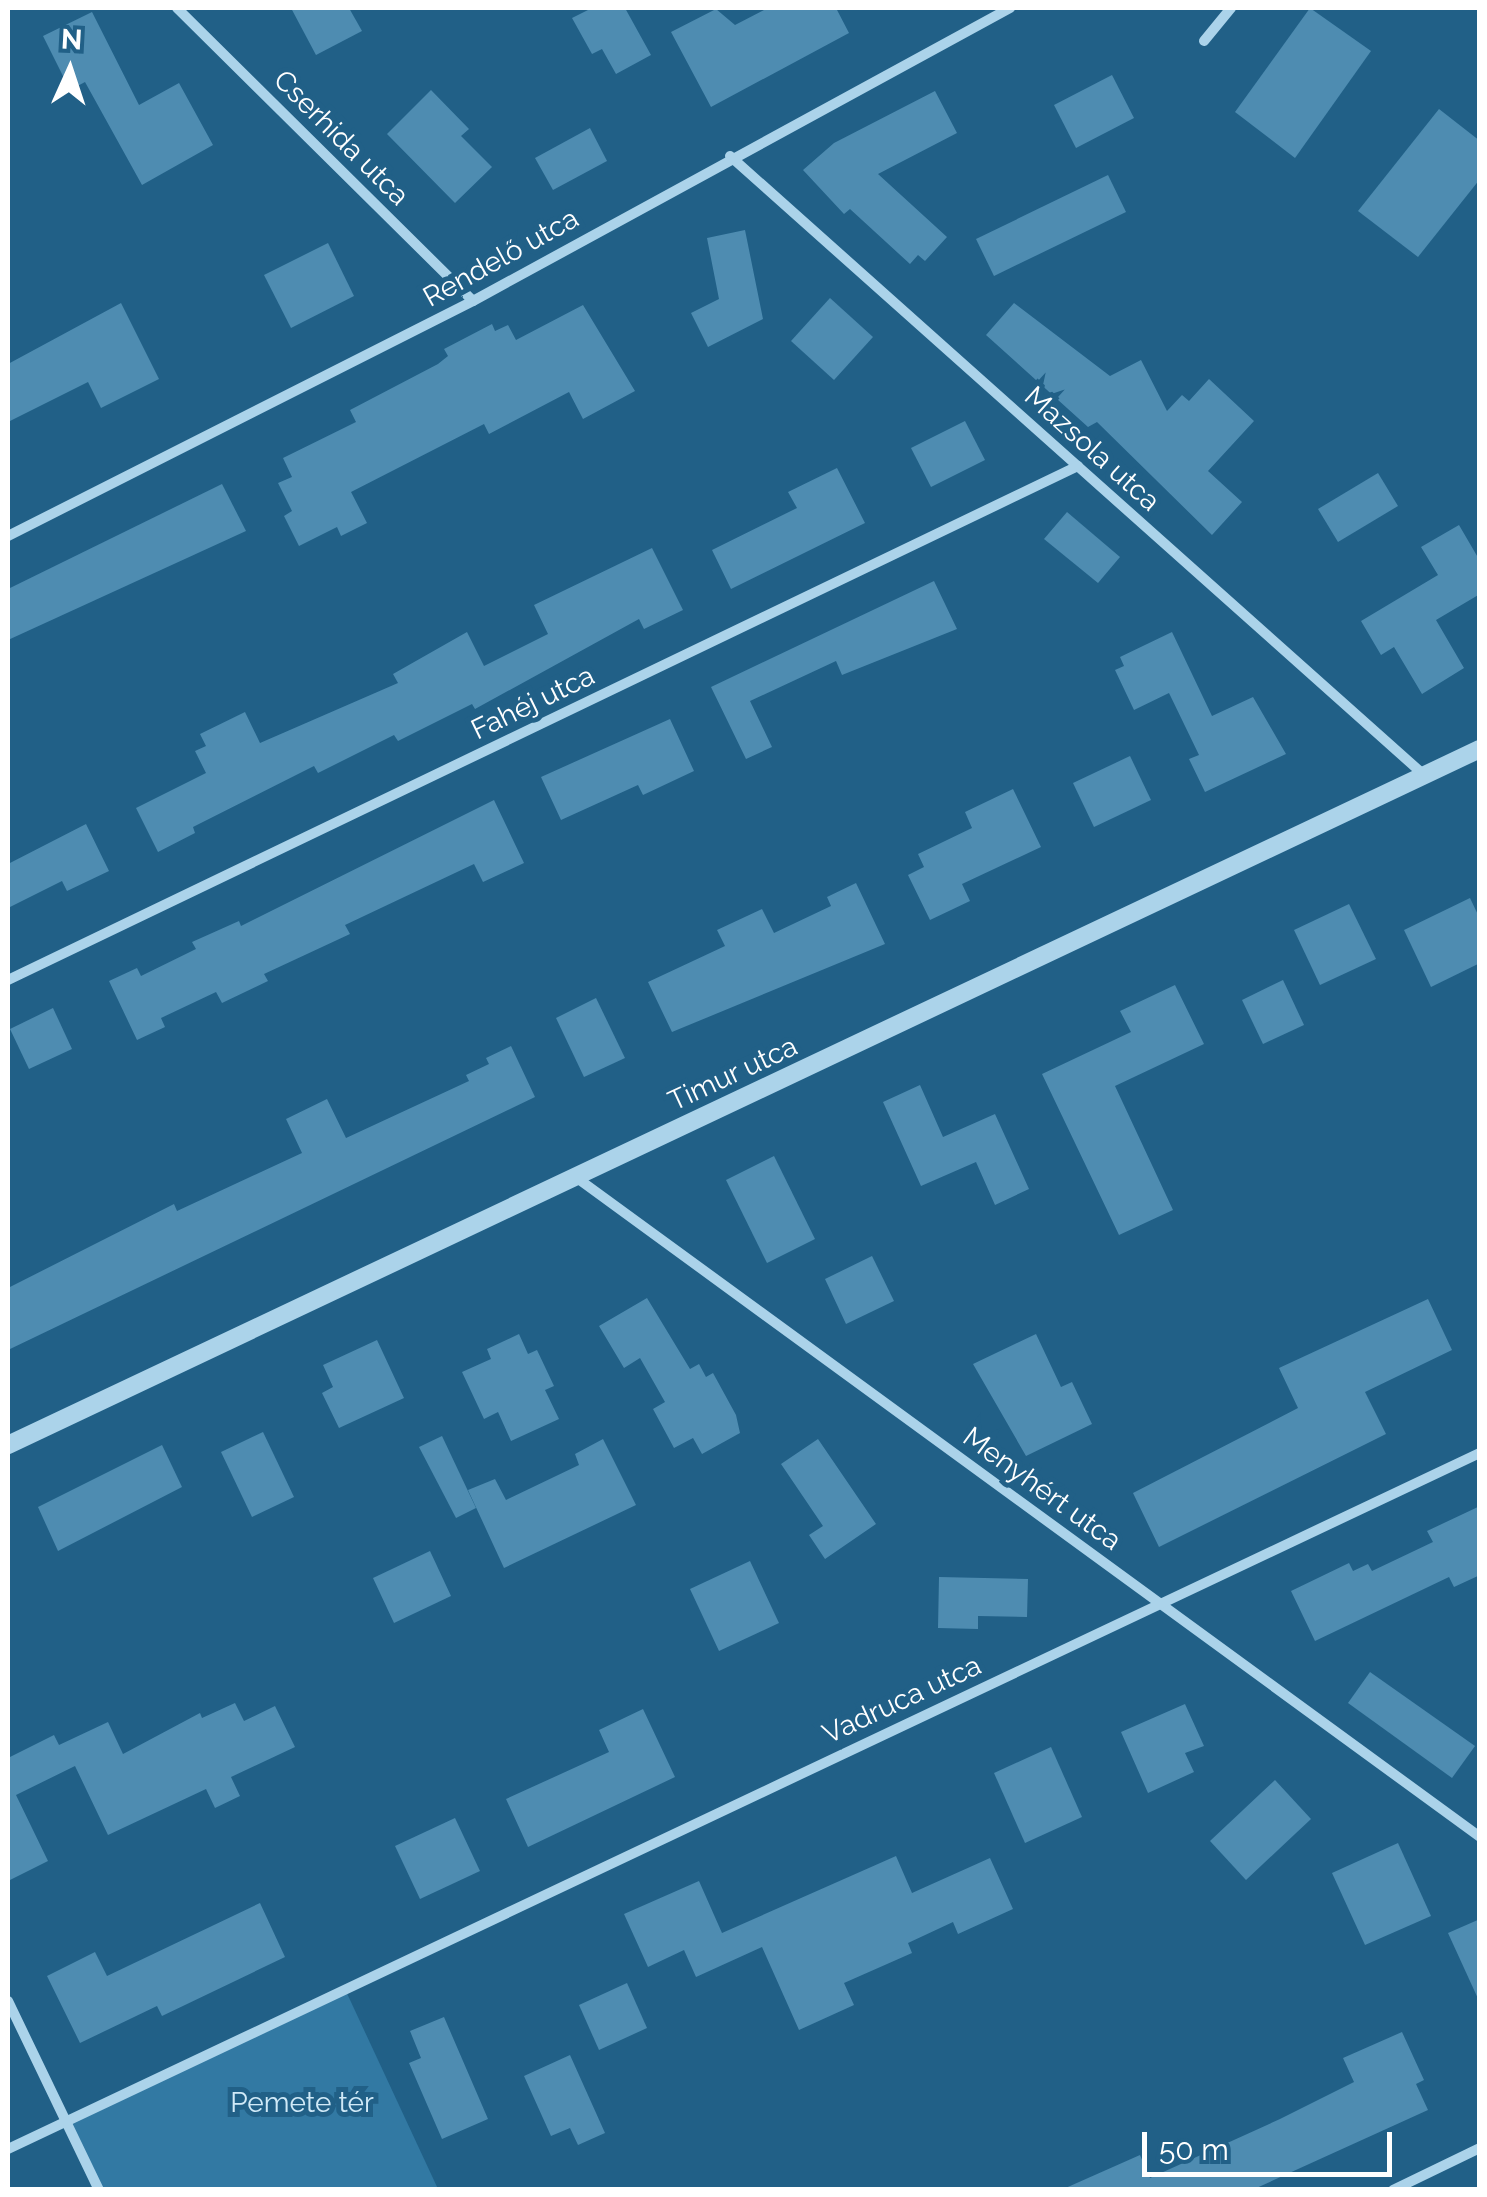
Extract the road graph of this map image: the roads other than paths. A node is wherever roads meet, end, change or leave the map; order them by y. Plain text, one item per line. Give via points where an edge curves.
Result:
1 (177, 8) edge
2 (1010, 8) edge
3 (1232, 8) edge
4 (1204, 41) dead end
5 (730, 156) junction
6 (472, 301) junction
7 (1078, 466) junction
8 (8, 536) edge
9 (1480, 749) edge
10 (1424, 775) junction
11 (8, 980) edge
12 (577, 1178) junction
13 (8, 1445) edge
14 (1480, 1452) edge
15 (1160, 1604) junction
16 (1480, 1837) edge
17 (8, 2001) edge
18 (66, 2120) junction
19 (1480, 2148) edge
20 (8, 2149) edge
21 (99, 2190) edge
22 (1392, 2190) edge

1 - 6 street, Cserhida utca
2 - 5 street, Rendelő utca
3 - 4 street
5 - 6 street, Rendelő utca
5 - 7 street, Mazsola utca
6 - 8 street, Rendelő utca
7 - 10 street, Mazsola utca
7 - 11 street, Fahéj utca
9 - 10 street, Timur utca
10 - 12 street, Timur utca
12 - 13 street, Timur utca
12 - 15 street, Menyhért utca
14 - 15 street, Vadruca utca
15 - 16 street, Menyhért utca
15 - 18 street, Vadruca utca
17 - 18 street
18 - 20 street
18 - 21 street
19 - 22 street

